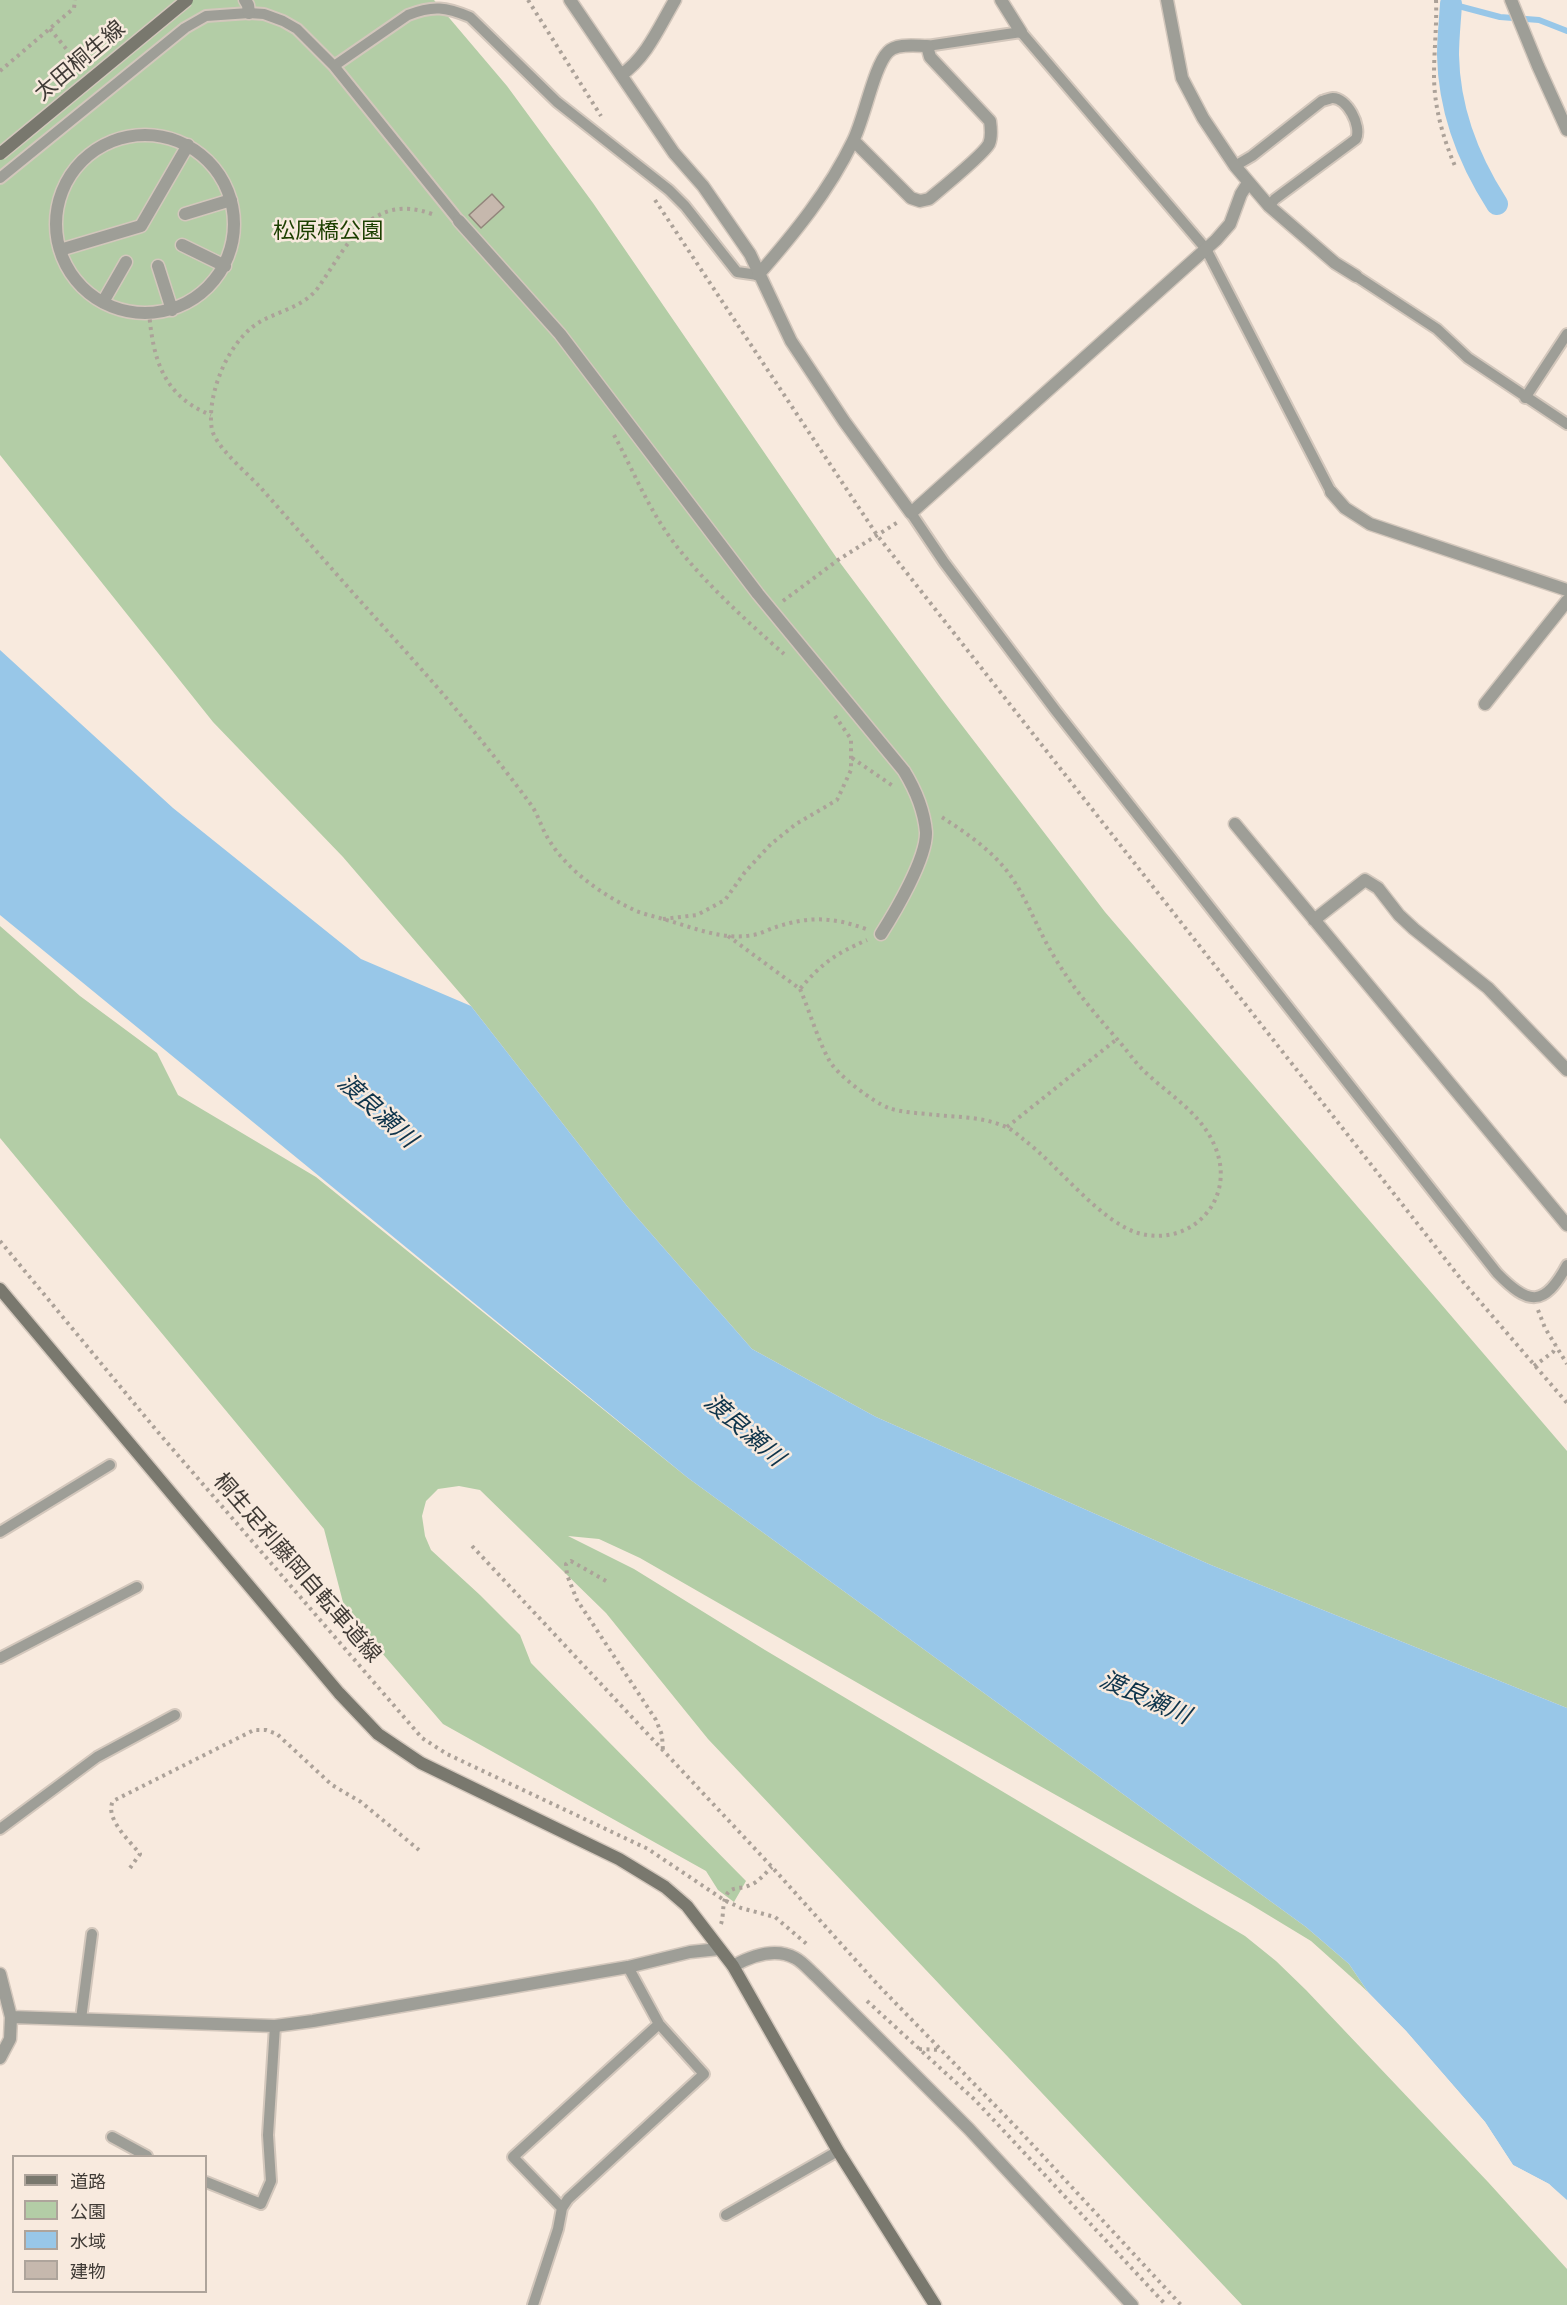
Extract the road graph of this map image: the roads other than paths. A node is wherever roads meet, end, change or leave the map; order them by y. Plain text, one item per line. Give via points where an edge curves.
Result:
1 (187, 0) edge
2 (244, 0) edge
3 (570, 0) edge
4 (675, 0) edge
5 (1001, 0) edge
6 (1167, 0) edge
7 (1511, 0) edge
8 (249, 13) junction
9 (1021, 32) junction
10 (927, 46) junction
11 (334, 66) junction
12 (621, 75) junction
13 (1567, 130) edge
14 (854, 141) junction
15 (188, 145) junction
16 (0, 154) edge
17 (1235, 166) junction
18 (0, 178) edge
19 (1248, 183) junction
20 (231, 200) junction
21 (1269, 206) junction
22 (185, 214) dead end
23 (459, 221) joint
24 (182, 245) dead end
25 (1206, 249) junction
26 (60, 250) junction
27 (126, 262) dead end
28 (158, 266) dead end
29 (225, 266) junction
30 (758, 275) junction
31 (1356, 276) joint
32 (103, 302) junction
33 (172, 310) junction
34 (1567, 334) edge
35 (1525, 398) junction
36 (1567, 424) edge
37 (1331, 492) joint
38 (911, 513) junction
39 (1567, 590) edge
40 (1567, 601) edge
41 (1485, 704) dead end
42 (1235, 824) dead end
43 (1314, 920) junction
44 (881, 934) road end
45 (1567, 1070) edge
46 (1567, 1225) edge
47 (1567, 1265) edge
48 (0, 1289) edge
49 (110, 1465) dead end
50 (0, 1532) edge
51 (137, 1587) dead end
52 (0, 1658) edge
53 (174, 1715) dead end
54 (0, 1829) edge
55 (92, 1934) dead end
56 (719, 1948) junction
57 (733, 1966) junction
58 (628, 1967) junction
59 (0, 1974) edge
60 (11, 2018) junction
61 (81, 2019) junction
62 (659, 2024) junction
63 (275, 2026) junction
64 (0, 2058) edge
65 (112, 2137) dead end
66 (838, 2151) junction
67 (144, 2155) edge
68 (207, 2182) edge
69 (562, 2208) junction
70 (726, 2215) dead end
71 (533, 2305) edge
72 (935, 2305) edge
73 (1132, 2305) edge

1 - 16 street, 太田桐生線, bridge
2 - 8 street
3 - 12 street
4 - 12 street via 645,51
5 - 9 street
6 - 17 street via 1182,78
7 - 13 street
8 - 11 lane via 264,14 297,29
8 - 18 lane via 206,16 185,28
9 - 10 lane
9 - 25 lane
10 - 14 street via 898,46 888,51
10 - 14 street via 930,57 990,121 988,145 929,199 920,201 911,198
11 - 23 lane
11 - 30 lane via 422,9 452,9 470,17 557,102 669,189 737,272
12 - 30 street via 674,153 704,186 750,254
14 - 30 street via 822,196
15 - 20 street via 207,159 222,178
15 - 26 street via 141,226
15 - 26 street via 163,136 136,135 111,142 88,155 71,175 60,198 56,224
17 - 19 street
17 - 21 lane via 1322,101 1331,98 1345,104 1358,125 1356,139
19 - 21 street
19 - 25 street via 1230,224
20 - 22 street
20 - 29 street via 234,220
21 - 31 street via 1335,263
23 - 44 street via 560,334 772,610 904,771 920,803 926,834 916,869
24 - 29 street
25 - 37 lane
25 - 38 street
26 - 32 street via 84,288
27 - 32 street
28 - 33 street
29 - 33 street via 210,285
30 - 38 street via 791,341
31 - 35 lane via 1437,329 1468,358
32 - 33 street via 125,310
34 - 35 lane
35 - 36 lane
37 - 39 street via 1345,508 1370,524
38 - 47 lane via 1077,738 1497,1273 1522,1296 1533,1299 1552,1287
40 - 41 street
42 - 43 street
43 - 45 street via 1365,880 1378,888 1399,915 1488,988
43 - 46 street
48 - 56 street via 361,1719 421,1763 619,1859 665,1887 687,1906
49 - 50 lane
51 - 52 lane
53 - 54 lane via 97,1757
55 - 61 lane
56 - 57 street
56 - 58 street
57 - 66 street
57 - 73 street via 748,1958 779,1953 794,1957 969,2129
58 - 62 lane
58 - 63 street
59 - 60 street
60 - 61 street
60 - 64 street via 10,2039
61 - 63 street
62 - 69 lane via 704,2074
62 - 69 lane via 513,2157
63 - 68 lane via 268,2135 271,2181 261,2204
65 - 67 lane
66 - 70 lane
66 - 72 street
69 - 71 lane

